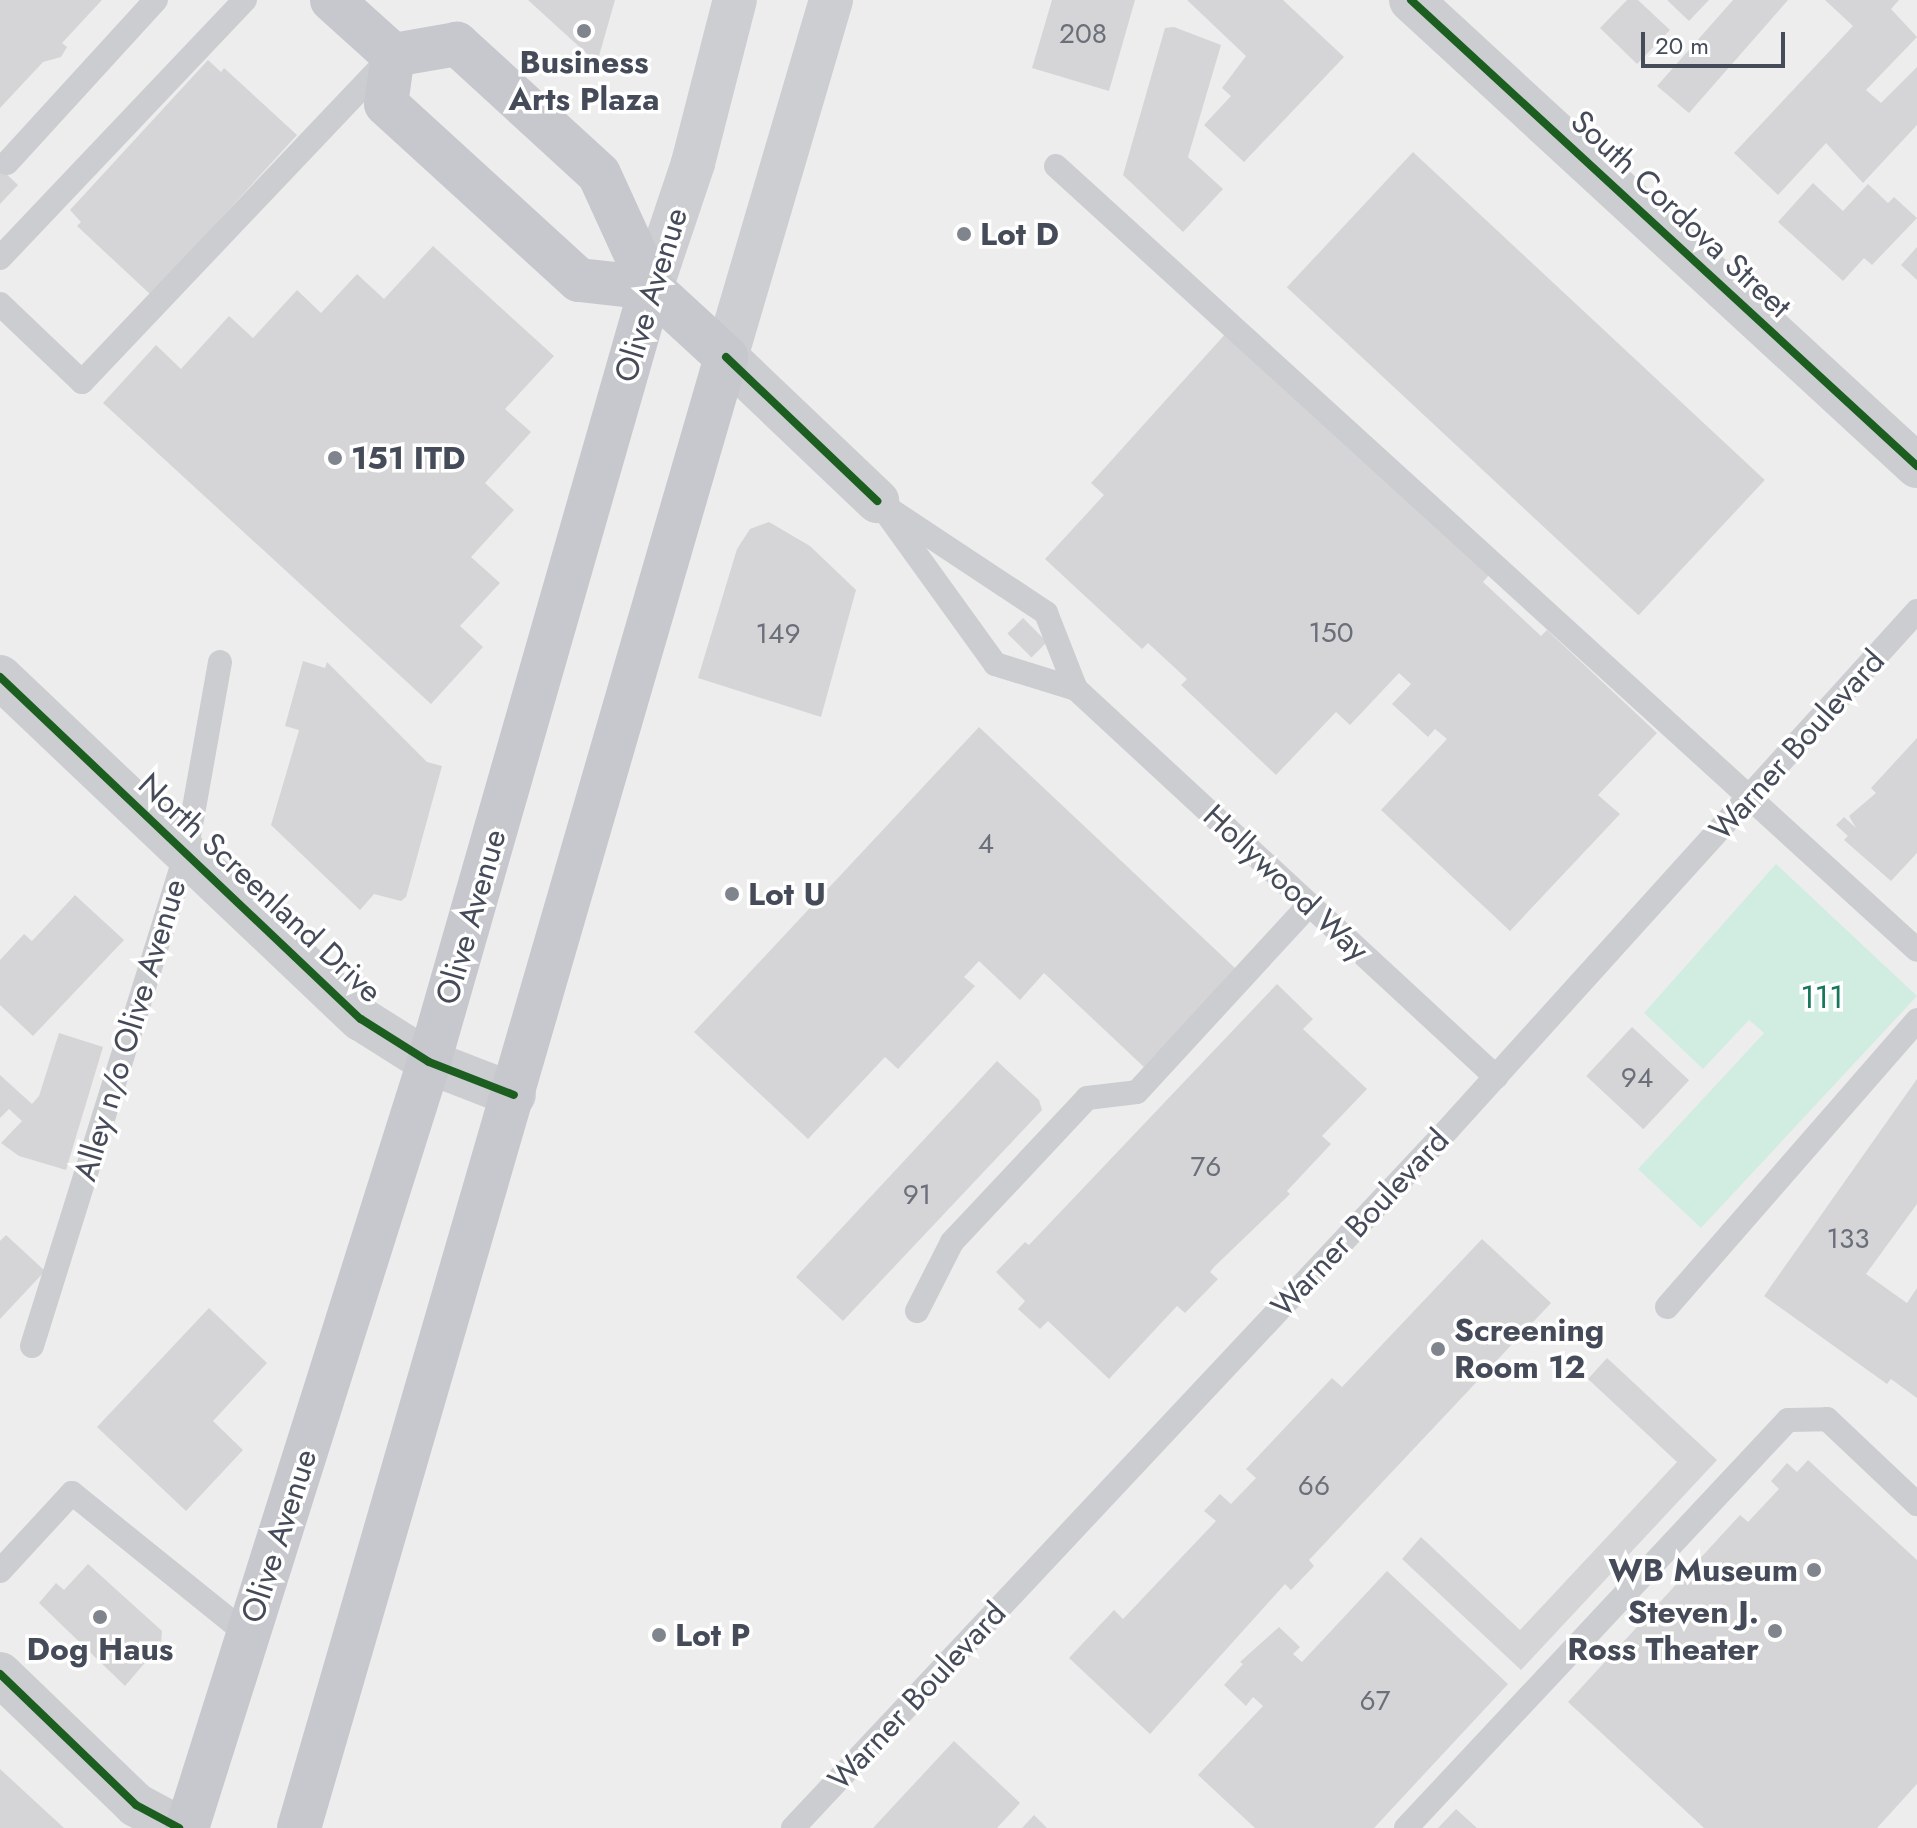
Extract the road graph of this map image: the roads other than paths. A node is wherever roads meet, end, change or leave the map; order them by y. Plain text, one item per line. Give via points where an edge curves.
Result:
1 (156, 0) edge
2 (245, 0) edge
3 (332, 0) edge
4 (735, 0) edge
5 (831, 0) edge
6 (1411, 0) edge
7 (393, 55) junction
8 (7, 163) dead end
9 (1056, 166) dead end
10 (0, 258) edge
11 (651, 288) junction
12 (0, 304) edge
13 (726, 357) junction
14 (1917, 466) edge
15 (877, 501) junction
16 (1917, 611) edge
17 (220, 662) dead end
18 (0, 677) edge
19 (1076, 689) junction
20 (1749, 799) junction
21 (186, 853) junction
22 (1309, 905) junction
23 (1917, 950) edge
24 (1917, 1020) edge
25 (429, 1062) junction
26 (1496, 1077) junction
27 (514, 1095) junction
28 (1667, 1307) dead end
29 (917, 1311) dead end
30 (32, 1346) dead end
31 (1917, 1504) edge
32 (0, 1571) edge
33 (248, 1635) junction
34 (0, 1674) edge
35 (179, 1828) edge
36 (187, 1828) edge
37 (299, 1828) edge
38 (793, 1828) edge
39 (1406, 1828) edge

1 - 8 lane
2 - 10 lane
3 - 7 main road
4 - 11 main road, Olive Avenue via 693,163
5 - 13 main road
6 - 14 street, South Cordova Street
7 - 11 main road via 457,44 599,174
7 - 11 main road via 386,104 579,280
7 - 12 lane via 82,382
9 - 20 lane
11 - 13 main road
11 - 25 main road, Olive Avenue
13 - 15 street, Hollywood Way
13 - 27 main road
15 - 19 lane, Hollywood Way via 1046,613
15 - 19 lane, Hollywood Way via 995,664
16 - 20 lane, Warner Boulevard
17 - 21 lane, Alley n/o Olive Avenue
18 - 21 street, North Screenland Drive
19 - 22 lane, Hollywood Way
20 - 23 lane
20 - 26 lane, Warner Boulevard
21 - 25 street, North Screenland Drive via 361,1019
21 - 30 lane, Alley n/o Olive Avenue
22 - 26 lane, Hollywood Way
22 - 29 lane via 1137,1092 1087,1098 952,1242
24 - 28 lane
25 - 27 street, North Screenland Drive
25 - 33 main road, Olive Avenue
26 - 38 lane, Warner Boulevard
27 - 37 main road
31 - 39 lane via 1827,1419 1788,1420
32 - 33 lane via 72,1493
33 - 36 main road, Olive Avenue
34 - 35 street via 136,1805

